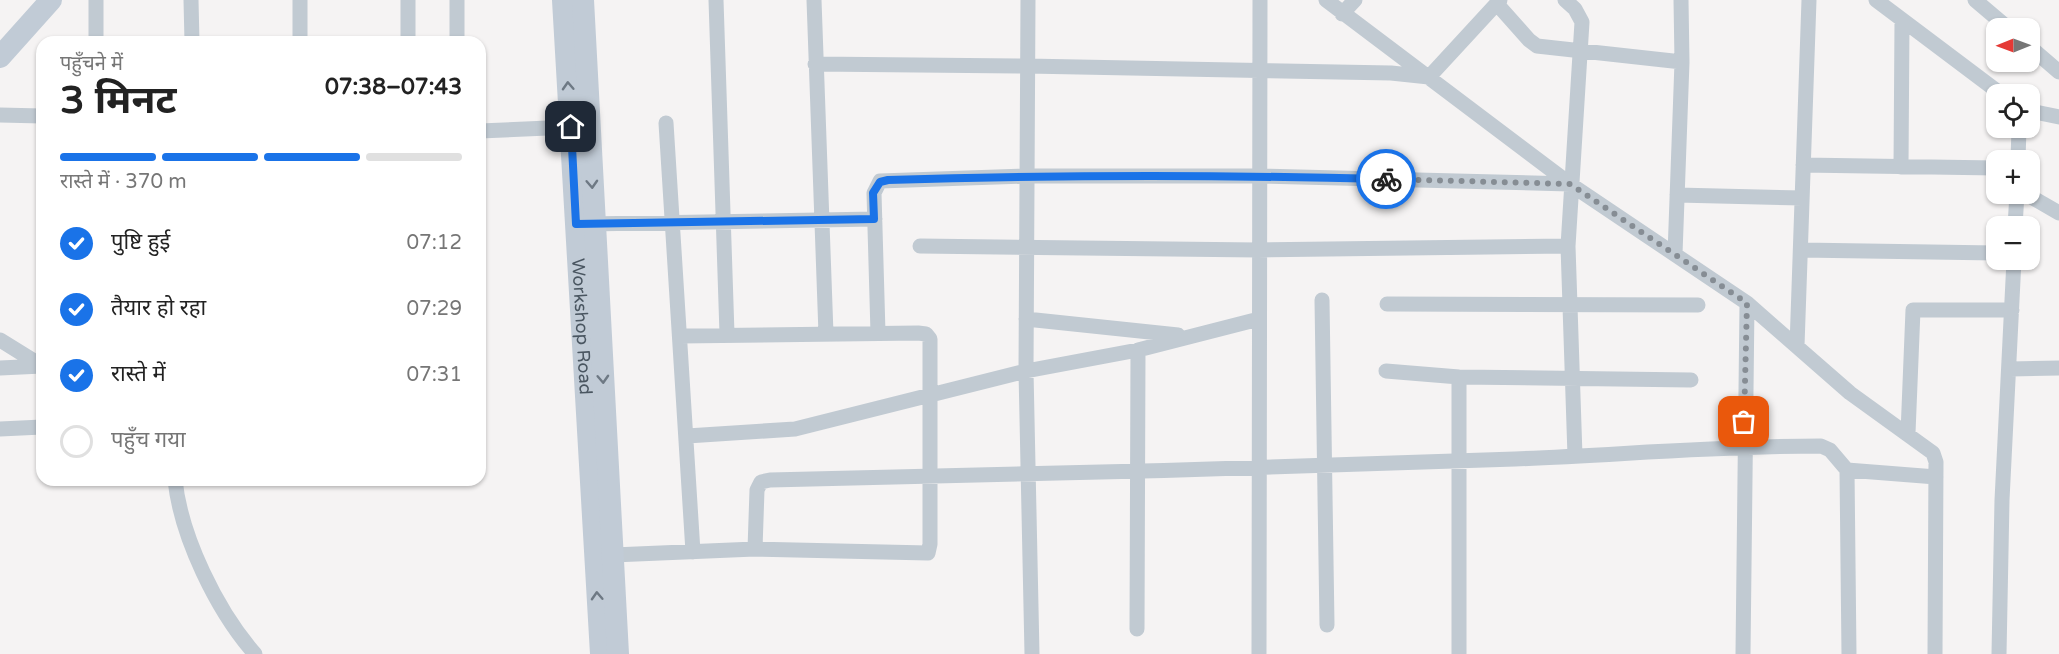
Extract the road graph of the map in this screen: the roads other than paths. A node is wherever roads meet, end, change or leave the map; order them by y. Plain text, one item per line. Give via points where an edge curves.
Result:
1 (51, 0) edge
2 (96, 0) edge
3 (191, 0) edge
4 (300, 0) edge
5 (408, 0) edge
6 (457, 0) edge
7 (563, 0) edge
8 (583, 0) edge
9 (716, 0) edge
10 (814, 0) edge
11 (1028, 0) edge
12 (1260, 0) edge
13 (1326, 0) edge
14 (1355, 0) edge
15 (1565, 0) edge
16 (1681, 0) edge
17 (1809, 0) edge
18 (1876, 0) edge
19 (1975, 0) edge
20 (1498, 2) edge
21 (1342, 14) junction
22 (1996, 18) edge
23 (1902, 20) junction
24 (96, 36) edge
25 (192, 36) edge
26 (300, 36) edge
27 (408, 36) edge
28 (458, 36) edge
29 (1580, 52) junction
30 (2040, 56) edge
31 (0, 57) edge
32 (1682, 62) junction
33 (815, 64) junction
34 (1027, 66) junction
35 (1258, 71) junction
36 (2059, 72) edge
37 (1429, 77) junction
38 (1988, 84) edge
39 (2040, 113) edge
40 (0, 115) edge
41 (36, 116) edge
42 (2059, 117) edge
43 (666, 123) dead end
44 (571, 127) junction
45 (486, 131) edge
46 (1803, 165) junction
47 (1901, 167) junction
48 (1986, 168) edge
49 (1027, 176) junction
50 (1258, 176) junction
51 (1570, 184) junction
52 (1677, 195) junction
53 (1802, 198) junction
54 (2040, 202) edge
55 (2059, 213) edge
56 (874, 219) junction
57 (822, 221) junction
58 (672, 222) junction
59 (723, 222) junction
60 (585, 224) junction
61 (920, 246) dead end
62 (1026, 246) junction
63 (1568, 246) junction
64 (1258, 250) junction
65 (1801, 250) junction
66 (1986, 253) edge
67 (1675, 254) junction
68 (2014, 270) edge
69 (1322, 300) dead end
70 (1568, 303) junction
71 (1747, 303) junction
72 (1387, 304) dead end
73 (1698, 305) dead end
74 (2012, 310) junction
75 (1026, 319) junction
76 (1259, 319) junction
77 (878, 333) junction
78 (727, 334) junction
79 (826, 334) junction
80 (680, 336) junction
81 (1187, 336) junction
82 (0, 340) edge
83 (1797, 346) junction
84 (1138, 350) junction
85 (36, 362) edge
86 (36, 366) edge
87 (0, 368) edge
88 (2059, 368) edge
89 (2010, 369) junction
90 (1026, 371) junction
91 (1386, 371) dead end
92 (1459, 376) junction
93 (1574, 379) junction
94 (1691, 380) dead end
95 (929, 395) junction
96 (36, 428) edge
97 (0, 429) edge
98 (1908, 433) junction
99 (687, 436) junction
100 (1743, 446) junction
101 (1575, 456) junction
102 (1459, 459) junction
103 (1326, 466) junction
104 (1258, 468) junction
105 (1138, 470) junction
106 (1847, 470) junction
107 (1030, 472) junction
108 (929, 477) junction
109 (1936, 477) junction
110 (176, 486) edge
111 (755, 549) junction
112 (693, 552) junction
113 (613, 555) junction
114 (1327, 625) dead end
115 (1137, 628) dead end
116 (255, 654) edge
117 (600, 654) edge
118 (618, 654) edge
119 (1032, 654) edge
120 (1259, 654) edge
121 (1459, 654) edge
122 (1743, 654) edge
123 (1849, 654) edge
124 (1935, 654) edge
125 (2000, 654) edge

1 - 31 main road
2 - 24 street
3 - 25 street
4 - 26 street
5 - 27 street
6 - 28 street
44 -> 7 main road, Workshop Road
8 -> 60 main road, Workshop Road
9 - 59 street
10 - 33 street
11 - 34 street
12 - 35 street
13 - 21 street
14 - 21 street
15 - 29 street via 1582,22
16 - 32 street
17 - 46 street
18 - 23 street
19 - 22 street
20 - 29 street via 1537,46
20 - 37 street
21 - 37 street
23 - 38 street
23 - 47 street
29 - 32 street
29 - 51 street
30 - 36 street
32 - 52 street
33 - 34 street
33 - 57 street
34 - 35 street
34 - 49 street
35 - 37 street
35 - 50 street
37 - 51 street
39 - 42 street
40 - 41 street
43 - 58 street
44 - 45 street
44 - 60 main road, Workshop Road
46 - 47 street
46 - 53 street
47 - 48 street
49 - 50 street
49 - 56 street via 880,182 873,193
49 - 62 street
50 - 51 street
50 - 64 street
51 - 63 street
51 - 67 street
52 - 53 street
52 - 67 street
53 - 65 street
54 - 55 street
56 - 57 street
56 - 77 street
57 - 59 street
57 - 79 street
58 - 59 street
58 - 60 street
58 - 80 street
59 - 78 street
60 -> 113 main road, Workshop Road
117 -> 60 main road, Workshop Road
61 - 62 street
62 - 64 street
62 - 75 street
63 - 64 street
63 - 70 street
64 - 76 street
65 - 66 street
65 - 83 street
67 - 71 street
68 - 74 street
69 - 103 street
70 - 72 street
70 - 73 street
70 - 93 street
71 - 83 street
71 - 100 street
74 - 89 street
74 - 98 street via 1913,310
75 - 81 street
75 - 90 street
76 - 81 street
76 - 104 street
77 - 79 street
77 - 95 street via 926,334 930,339
78 - 79 street
78 - 80 street
80 - 99 street
81 - 84 street
82 - 85 street
83 - 98 street via 1859,400
84 - 90 street
84 - 105 street
86 - 87 street
88 - 89 street
89 - 125 street via 2002,500
90 - 95 street
90 - 107 street
91 - 92 street
92 - 93 street
92 - 102 street
93 - 94 street
93 - 101 street
95 - 99 street via 795,429
95 - 108 street
96 - 97 street
98 - 109 street via 1933,453
99 - 112 street
100 - 101 street
100 - 106 street via 1821,446 1830,450
100 - 122 street
101 - 102 street
102 - 103 street
102 - 121 street
103 - 104 street
103 - 114 street
104 - 105 street
104 - 120 street
105 - 107 street
105 - 115 street
106 - 109 street
106 - 123 street
107 - 108 street
107 - 119 street
108 - 111 street via 761,482 756,497
108 - 111 street via 928,553
109 - 124 street
110 - 116 street via 186,526 212,591
111 - 112 street
112 - 113 street
113 - 118 main road, Workshop Road

